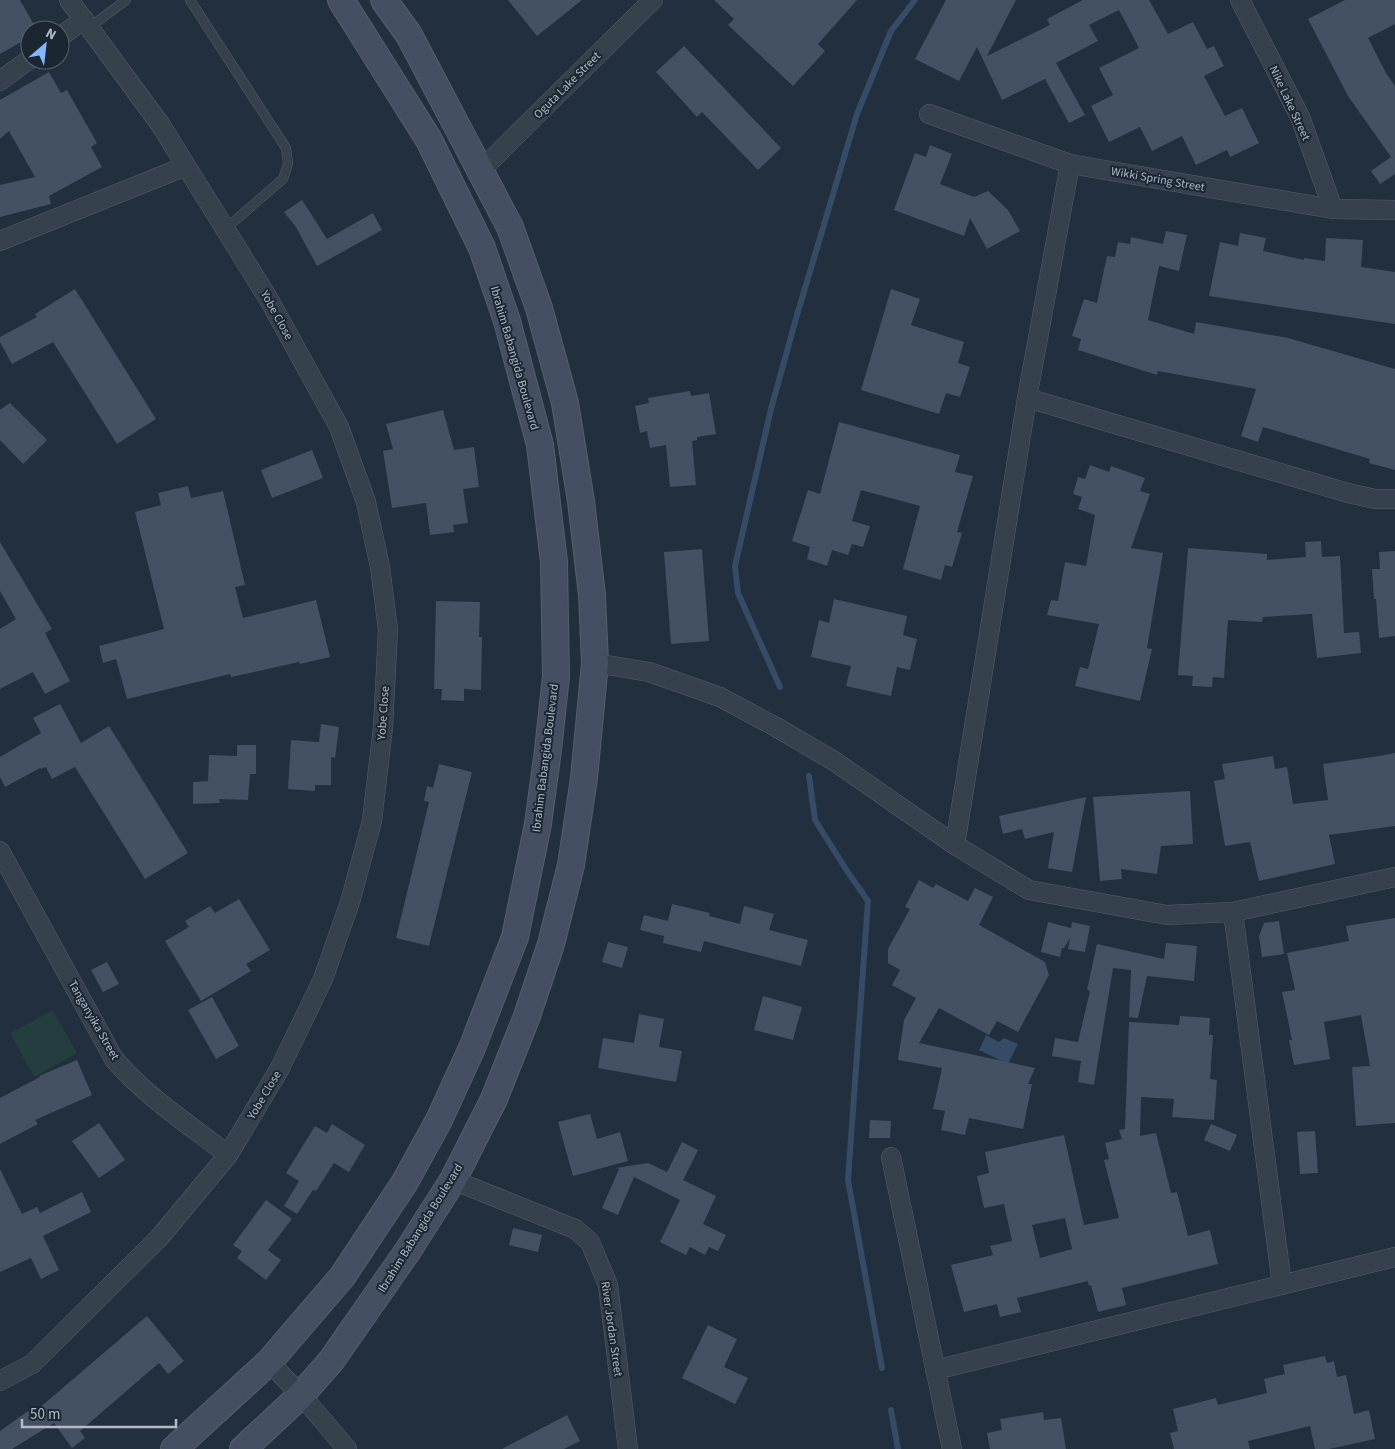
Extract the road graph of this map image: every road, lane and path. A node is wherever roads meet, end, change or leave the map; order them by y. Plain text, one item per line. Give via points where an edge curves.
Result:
1 (69, 0) edge
2 (126, 0) edge
3 (190, 0) edge
4 (341, 0) edge
5 (384, 0) edge
6 (653, 0) edge
7 (1240, 0) edge
8 (87, 23) junction
9 (70, 32) edge
10 (20, 67) edge
11 (0, 82) edge
12 (929, 114) dead end
13 (1070, 164) junction
14 (186, 166) junction
15 (481, 170) junction
16 (1333, 209) junction
17 (1395, 210) edge
18 (225, 229) junction
19 (0, 242) edge
20 (1027, 398) junction
21 (1395, 499) edge
22 (595, 663) junction
23 (955, 845) junction
24 (0, 851) edge
25 (1395, 877) edge
26 (1233, 912) junction
27 (228, 1155) junction
28 (891, 1157) dead end
29 (453, 1180) junction
30 (1395, 1257) edge
31 (1282, 1286) junction
32 (270, 1362) junction
33 (935, 1370) junction
34 (0, 1382) edge
35 (301, 1395) junction
36 (174, 1449) edge
37 (243, 1449) edge
38 (347, 1449) edge
39 (628, 1449) edge
40 (952, 1449) edge

1 - 8 street, Yobe Close
2 - 8 lane
3 - 18 lane via 286,148 288,164 283,179
4 - 32 street, Ibrahim Babangida Boulevard via 429,140 482,248 508,321 540,445 554,562 556,676 538,824 515,938 472,1048 439,1120 405,1182 342,1277
5 - 15 street, Ibrahim Babangida Boulevard via 409,35
6 - 15 street, Oguta Lake Street
7 - 16 street, Nike Lake Street via 1300,117
8 - 9 street
8 - 14 street, Yobe Close via 160,124
10 - 11 street
12 - 13 street, Wikki Spring Street
13 - 16 street, Wikki Spring Street
13 - 20 street
14 - 18 street, Yobe Close
14 - 19 street
15 - 22 street, Ibrahim Babangida Boulevard via 513,236 539,308 565,402 592,596
16 - 17 street, Wikki Spring Street
18 - 27 street, Yobe Close via 268,298 339,427 366,502 380,567 388,630 384,727 372,821 350,902 323,980 284,1059
20 - 21 street via 1348,493 1375,499
20 - 23 street
22 - 23 street via 649,672 720,696 834,761
22 - 29 street, Ibrahim Babangida Boulevard via 584,778 570,865 551,944 494,1099
23 - 26 street via 1029,890 1167,915
24 - 27 street, Tanganyika Street via 114,1059 127,1074
25 - 26 street
26 - 31 street
27 - 34 street, Yobe Close via 159,1238 32,1364
28 - 33 street
29 - 35 street, Ibrahim Babangida Boulevard via 359,1322
29 - 39 street, River Jordan Street via 575,1229 590,1242 608,1285
30 - 31 street
31 - 33 street
32 - 35 street
32 - 36 street, Ibrahim Babangida Boulevard
33 - 40 street
35 - 37 street, Ibrahim Babangida Boulevard
35 - 38 street

